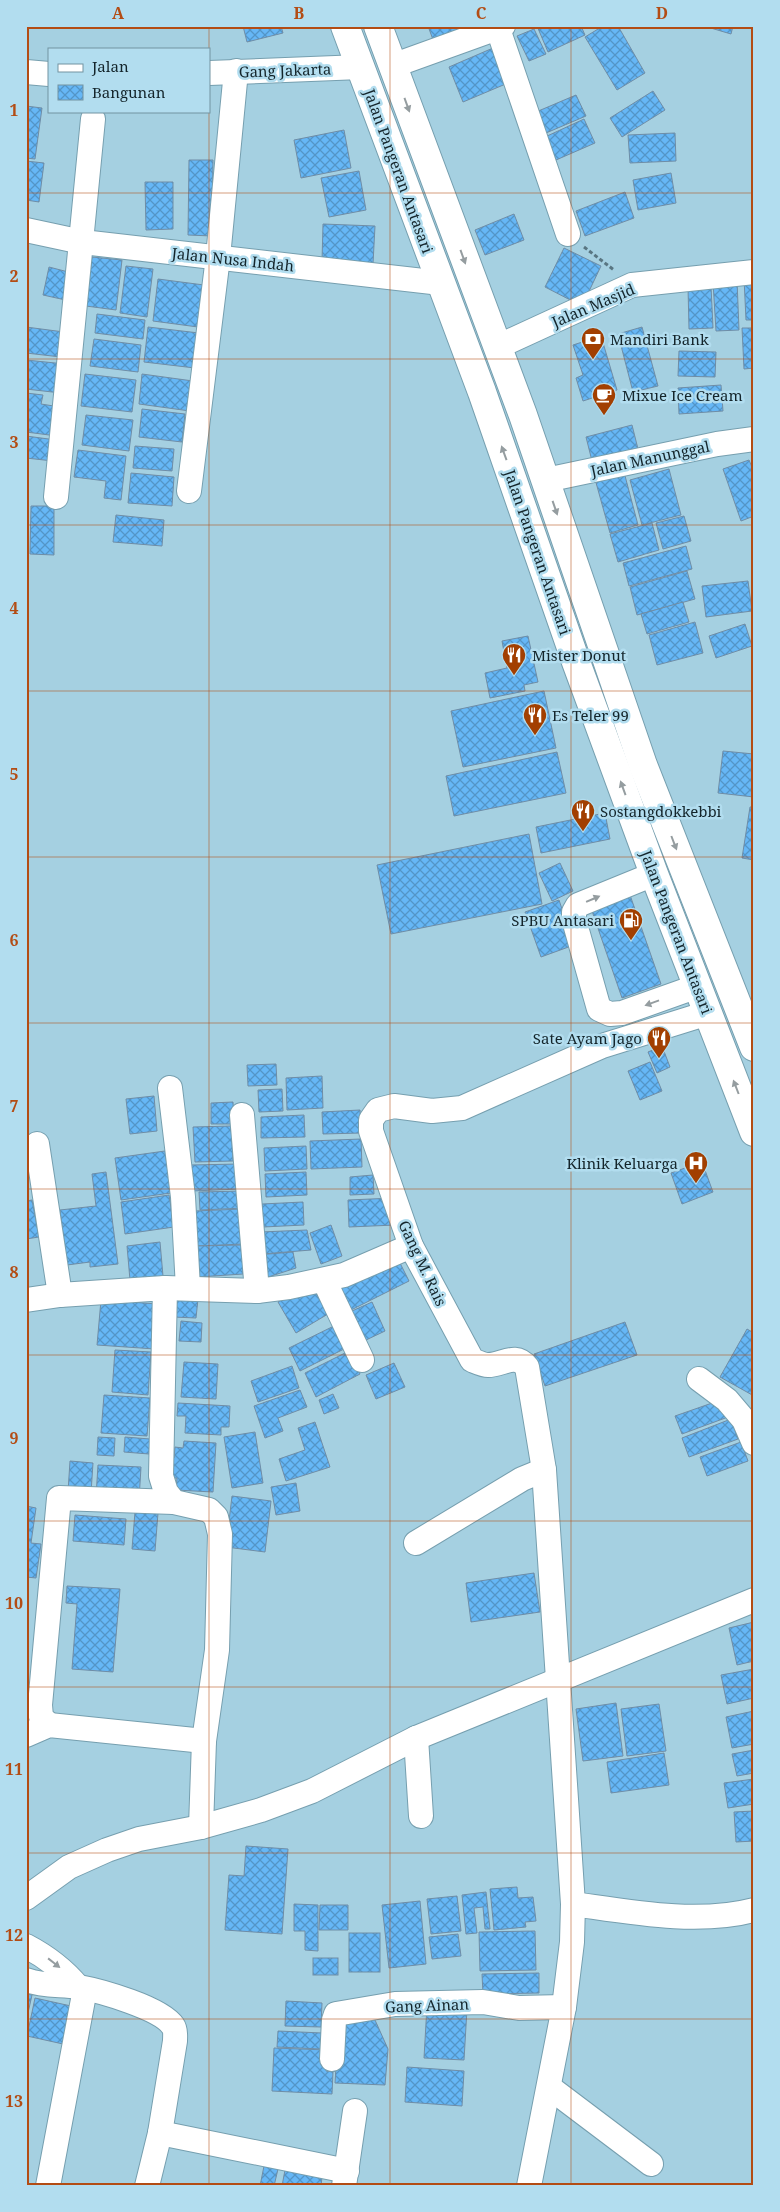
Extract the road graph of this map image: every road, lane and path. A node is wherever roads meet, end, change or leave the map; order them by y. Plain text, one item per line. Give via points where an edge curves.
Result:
1 (346, 26) edge
2 (378, 26) edge
3 (499, 27) edge
4 (392, 66) junction
5 (361, 67) junction
6 (26, 72) edge
7 (236, 72) junction
8 (210, 73) edge
9 (48, 74) edge
10 (93, 119) dead end
11 (26, 230) edge
12 (568, 234) joint
13 (82, 242) junction
14 (218, 258) junction
15 (754, 272) edge
16 (440, 282) junction
17 (632, 285) junction
18 (497, 346) junction
19 (754, 439) edge
20 (546, 480) junction
21 (189, 491) dead end
22 (56, 497) dead end
23 (604, 652) junction
24 (576, 662) junction
25 (616, 687) junction
26 (589, 696) junction
27 (654, 874) junction
28 (698, 986) junction
29 (708, 1013) junction
30 (754, 1047) edge
31 (170, 1088) dead end
32 (242, 1115) dead end
33 (754, 1132) edge
34 (37, 1144) dead end
35 (412, 1246) junction
36 (324, 1280) junction
37 (177, 1288) junction
38 (257, 1291) junction
39 (60, 1295) junction
40 (26, 1300) edge
41 (362, 1360) dead end
42 (699, 1379) dead end
43 (754, 1443) edge
44 (544, 1470) junction
45 (174, 1502) junction
46 (416, 1543) dead end
47 (754, 1600) edge
48 (557, 1680) junction
49 (49, 1724) junction
50 (26, 1735) edge
51 (416, 1738) junction
52 (204, 1741) junction
53 (421, 1816) dead end
54 (201, 1826) junction
55 (26, 1898) edge
56 (573, 1904) junction
57 (754, 1910) edge
58 (26, 1946) edge
59 (26, 1980) edge
60 (81, 1988) junction
61 (564, 2007) junction
62 (332, 2059) dead end
63 (549, 2087) junction
64 (355, 2111) dead end
65 (160, 2133) junction
66 (651, 2164) dead end
67 (345, 2178) edge
68 (48, 2186) edge
69 (147, 2186) edge
70 (529, 2186) edge

1 - 5 main road, Jalan Pangeran Antasari
2 - 4 main road, Jalan Pangeran Antasari
3 - 4 street
3 - 12 street
4 -> 18 main road, Jalan Pangeran Antasari
5 - 7 street, Gang Jakarta
5 - 16 main road, Jalan Pangeran Antasari
6 - 9 street
7 - 8 street, Gang Jakarta
7 - 14 street
10 - 13 street
11 - 13 street, Jalan Nusa Indah
12 - 17 path
13 - 14 street, Jalan Nusa Indah
13 - 22 street
14 - 16 street, Jalan Nusa Indah
14 - 21 street
15 - 17 street, Jalan Masjid
24 -> 16 main road, Jalan Pangeran Antasari via 520,496
17 - 18 street, Jalan Masjid
18 - 20 main road, Jalan Pangeran Antasari
19 - 20 street, Jalan Manunggal
20 -> 23 main road, Jalan Pangeran Antasari
23 - 24 main road via 602,662 594,669
23 - 25 main road, Jalan Pangeran Antasari
24 - 26 main road, Jalan Pangeran Antasari
25 - 26 main road via 608,678 598,677 590,683
25 -> 30 main road, Jalan Pangeran Antasari via 643,765
27 -> 26 main road, Jalan Pangeran Antasari
27 - 28 main road, Jalan Pangeran Antasari
28 -> 27 street via 622,1013 610,1014 599,1009 574,912 578,905
28 - 29 main road, Jalan Pangeran Antasari
33 -> 29 main road, Jalan Pangeran Antasari
29 - 35 street, Gang M. Rais via 602,1046 462,1108 432,1111 394,1106 378,1110 371,1120 371,1131
31 - 37 street via 183,1197
32 - 38 street
34 - 39 street
35 - 36 street via 344,1275
35 - 44 street, Gang M. Rais via 472,1360 489,1365 515,1358 527,1366
36 - 38 street
36 - 41 street
37 - 38 street
37 - 39 street
37 - 45 street via 161,1476 166,1492
39 - 40 street
42 - 43 street via 727,1400 744,1420
44 - 46 street
44 - 48 street, Gang M. Rais
45 - 49 street via 59,1498 40,1705 41,1717
45 - 52 street via 209,1510 216,1516 220,1534 217,1650
47 - 48 street
48 - 51 street
48 - 56 street, Gang M. Rais
49 - 50 street
49 - 52 street
51 - 53 street
51 - 54 street via 312,1791 261,1810
52 - 54 street
54 - 55 street via 139,1839 108,1850 69,1868
56 - 57 street via 644,1914 691,1916
56 - 61 street, Gang M. Rais
58 -> 60 street via 58,1966
59 - 60 street via 42,1985
60 - 65 street via 143,2006 167,2018 175,2028
60 - 68 street
61 - 62 street, Gang Ainan via 519,2008 484,2002 395,2004 346,2011 336,2014 334,2020
61 - 63 street, Gang M. Rais
63 - 66 street
63 - 70 street, Gang M. Rais
64 - 67 street
65 - 67 street
65 - 69 street

